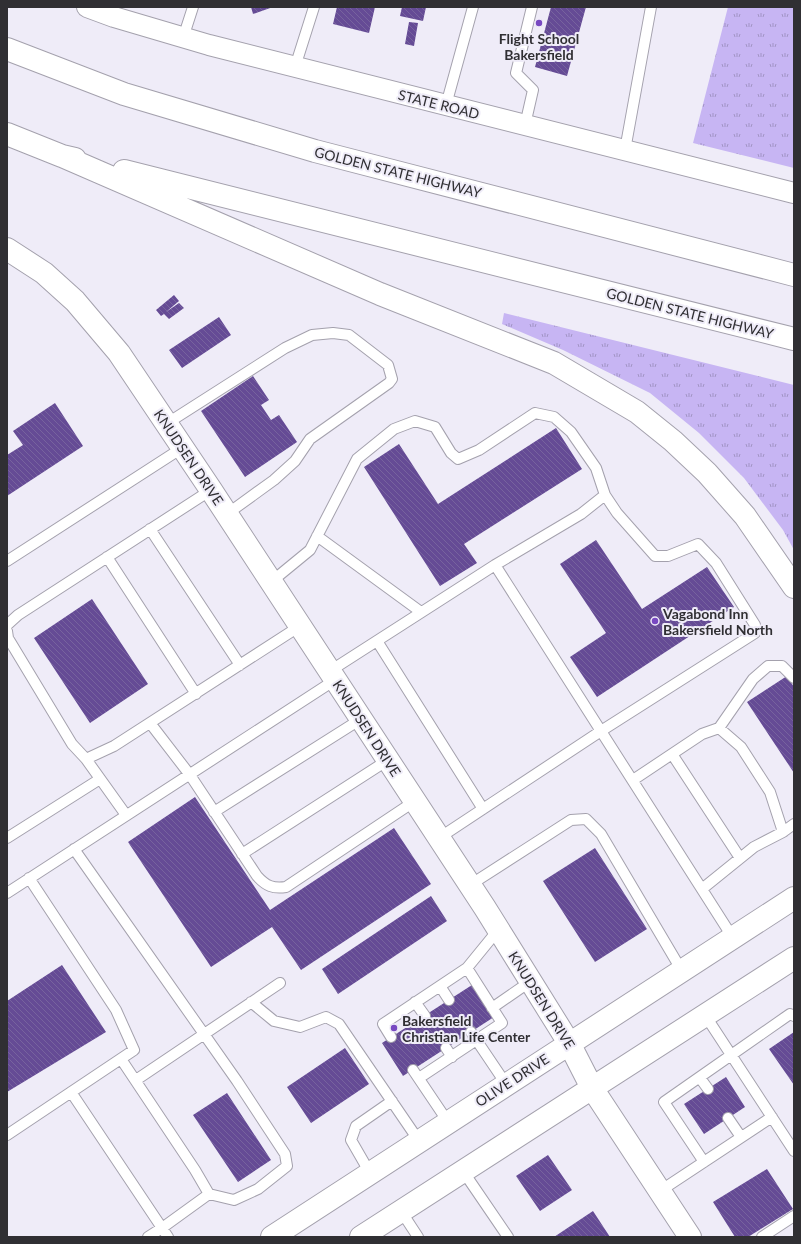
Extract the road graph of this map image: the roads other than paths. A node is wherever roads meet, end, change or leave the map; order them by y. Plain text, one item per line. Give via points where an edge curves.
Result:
1 (89, 7) edge
2 (193, 7) edge
3 (314, 7) edge
4 (473, 7) edge
5 (532, 7) edge
6 (652, 7) edge
7 (183, 38) junction
8 (7, 49) edge
9 (295, 67) junction
10 (446, 105) junction
11 (525, 125) junction
12 (7, 134) edge
13 (625, 150) junction
14 (62, 156) junction
15 (794, 193) edge
16 (508, 200) junction
17 (7, 249) edge
18 (794, 262) edge
19 (794, 275) edge
20 (794, 339) edge
21 (166, 424) junction
22 (182, 448) junction
23 (211, 490) junction
24 (605, 495) junction
25 (227, 514) junction
26 (150, 529) junction
27 (316, 536) junction
28 (107, 557) junction
29 (7, 561) edge
30 (495, 565) junction
31 (271, 582) junction
32 (794, 587) edge
33 (421, 612) junction
34 (7, 625) edge
35 (300, 626) junction
36 (7, 631) edge
37 (377, 640) junction
38 (240, 665) junction
39 (332, 675) junction
40 (794, 678) edge
41 (196, 694) junction
42 (361, 719) junction
43 (150, 723) junction
44 (719, 728) junction
45 (601, 731) junction
46 (672, 754) junction
47 (86, 759) junction
48 (388, 760) junction
49 (190, 775) junction
50 (100, 779) junction
51 (633, 780) junction
52 (415, 801) junction
53 (483, 809) junction
54 (214, 812) junction
55 (126, 815) junction
56 (794, 824) edge
57 (783, 832) junction
58 (7, 838) edge
59 (439, 838) junction
60 (74, 849) junction
61 (242, 854) junction
62 (740, 858) junction
63 (30, 878) junction
64 (470, 884) junction
65 (702, 889) junction
66 (7, 893) edge
67 (794, 898) edge
68 (498, 930) junction
69 (733, 938) junction
70 (794, 958) edge
71 (467, 968) junction
72 (682, 971) junction
73 (530, 981) junction
74 (280, 983) dead end
75 (440, 986) junction
76 (449, 1000) dead end
77 (251, 1002) junction
78 (416, 1002) junction
79 (492, 1008) junction
80 (705, 1015) junction
81 (425, 1016) dead end
82 (794, 1016) edge
83 (203, 1034) junction
84 (474, 1036) junction
85 (391, 1037) dead end
86 (569, 1043) junction
87 (732, 1056) junction
88 (121, 1059) junction
89 (700, 1078) junction
90 (136, 1080) junction
91 (506, 1084) junction
92 (592, 1088) junction
93 (708, 1089) dead end
94 (71, 1092) junction
95 (392, 1101) junction
96 (772, 1117) junction
97 (728, 1118) dead end
98 (448, 1122) junction
99 (7, 1135) edge
100 (741, 1137) junction
101 (419, 1141) junction
102 (794, 1151) edge
103 (704, 1162) junction
104 (463, 1171) junction
105 (370, 1173) junction
106 (660, 1191) junction
107 (209, 1194) junction
108 (400, 1211) junction
109 (794, 1216) edge
110 (165, 1233) edge
111 (148, 1237) edge
112 (272, 1237) edge
113 (360, 1237) edge
114 (418, 1237) edge
115 (508, 1237) edge
116 (690, 1237) edge
117 (762, 1237) edge

1 - 7 street, STATE ROAD
2 - 7 lane
3 - 9 lane
4 - 10 lane
5 - 11 lane via 516,73 533,90
6 - 13 lane
7 - 9 street, STATE ROAD
8 - 16 main road, GOLDEN STATE HIGHWAY via 132,97 315,151
9 - 10 street, STATE ROAD
10 - 11 street, STATE ROAD
11 - 13 street, STATE ROAD
12 - 14 main road, GOLDEN STATE HIGHWAY
13 - 15 street, STATE ROAD
14 - 20 main road, GOLDEN STATE HIGHWAY
14 - 32 main road via 380,294 554,363 637,412 673,441 707,473 745,516
16 - 18 main road
16 - 19 main road, GOLDEN STATE HIGHWAY
17 - 21 main road, KNUDSEN DRIVE via 44,273 96,324 119,353
21 - 22 main road, KNUDSEN DRIVE
21 - 25 lane via 285,348 312,335 349,335 388,365 392,379 389,384 310,439 295,461 274,480
22 - 23 main road, KNUDSEN DRIVE
22 - 29 lane
23 - 25 main road, KNUDSEN DRIVE
23 - 26 lane
24 - 27 lane via 596,468 571,432 554,417 535,413 479,450 458,459 451,453 435,427 415,421 394,429 357,459
24 - 30 lane via 581,514
24 - 45 lane via 617,513 655,556 668,556 698,544 716,563 755,625 755,633
25 - 31 main road, KNUDSEN DRIVE
26 - 28 lane
26 - 38 lane
27 - 31 lane via 310,550
27 - 33 lane
28 - 34 lane via 18,615
28 - 41 lane
30 - 33 lane
30 - 45 lane
31 - 35 main road, KNUDSEN DRIVE
33 - 37 lane
35 - 38 lane
35 - 39 main road, KNUDSEN DRIVE
36 - 47 lane via 8,638 72,744
37 - 39 lane
37 - 53 lane
38 - 41 lane
39 - 42 main road, KNUDSEN DRIVE
39 - 49 lane
40 - 44 lane via 782,666 768,666 753,679
41 - 43 lane
42 - 48 main road, KNUDSEN DRIVE
42 - 54 lane
43 - 47 lane via 114,746
43 - 49 lane
44 - 46 lane via 702,734
44 - 57 lane via 741,747 770,792
45 - 51 lane
45 - 53 lane
46 - 51 lane
46 - 62 lane
47 - 50 lane
48 - 52 main road, KNUDSEN DRIVE
48 - 61 lane
49 - 54 lane
49 - 55 lane
50 - 55 lane
50 - 58 lane
51 - 65 lane
52 - 59 main road, KNUDSEN DRIVE
52 - 61 lane via 286,887 276,888 265,884
53 - 59 lane
54 - 61 lane
55 - 60 lane
56 - 57 lane
57 - 62 lane via 754,847
59 - 64 main road, KNUDSEN DRIVE
60 - 63 lane
60 - 83 lane
62 - 65 lane
63 - 66 lane
63 - 88 lane via 116,1010 134,1050
64 - 68 main road, KNUDSEN DRIVE
64 - 72 lane via 571,820 586,819 601,834
65 - 69 lane
67 - 69 main road, OLIVE DRIVE
68 - 71 lane
68 - 73 main road, KNUDSEN DRIVE
69 - 72 main road, OLIVE DRIVE
70 - 80 main road
71 - 75 lane
71 - 79 lane
72 - 86 main road, OLIVE DRIVE
73 - 79 lane
73 - 86 main road, KNUDSEN DRIVE
74 - 77 lane
75 - 76 lane
75 - 78 lane
77 - 83 lane
77 - 95 lane via 274,1021 300,1027 326,1017 339,1024
78 - 81 lane
78 - 85 lane via 383,1024
79 - 84 lane via 502,1023
80 - 87 lane
80 - 92 main road
82 - 87 lane via 790,1014
83 - 90 lane
83 - 107 lane via 285,1154 287,1166 258,1189 234,1200
84 - 91 lane
84 - 98 lane via 416,1074
86 - 91 main road, OLIVE DRIVE
86 - 92 main road, KNUDSEN DRIVE
87 - 89 lane
87 - 96 lane
88 - 90 lane
88 - 94 lane
89 - 93 lane
89 - 103 lane via 664,1102
90 - 107 lane
91 - 98 main road, OLIVE DRIVE
92 - 104 main road
92 - 106 main road, KNUDSEN DRIVE
94 - 99 lane
94 - 110 lane
95 - 101 lane
95 - 105 lane via 356,1126 351,1140
96 - 100 lane
96 - 102 lane
97 - 100 lane
98 - 101 main road, OLIVE DRIVE
100 - 103 lane
101 - 105 main road, OLIVE DRIVE
103 - 106 lane
104 - 108 main road
104 - 115 lane
105 - 112 main road, OLIVE DRIVE
106 - 116 main road, KNUDSEN DRIVE
107 - 110 lane
108 - 113 main road
108 - 114 lane
109 - 117 lane
110 - 111 lane

